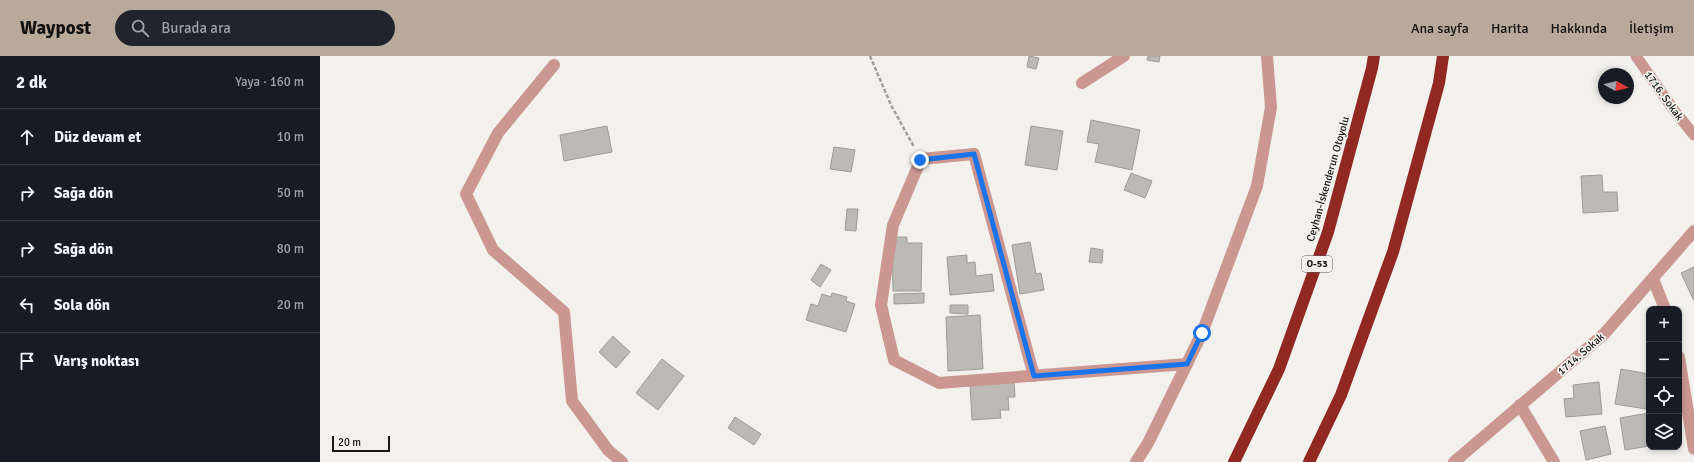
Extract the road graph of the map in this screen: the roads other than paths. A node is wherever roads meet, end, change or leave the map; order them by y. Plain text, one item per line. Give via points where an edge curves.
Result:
1 (1124, 56) edge
2 (1267, 56) edge
3 (1374, 56) edge
4 (1443, 56) edge
5 (1636, 56) edge
6 (554, 65) dead end
7 (1082, 83) dead end
8 (1694, 135) edge
9 (1694, 232) edge
10 (1653, 279) junction
11 (1664, 306) edge
12 (1187, 364) junction
13 (1682, 375) edge
14 (1034, 376) junction
15 (1520, 406) junction
16 (1694, 449) edge
17 (622, 462) edge
18 (1136, 462) edge
19 (1234, 462) edge
20 (1309, 462) edge
21 (1454, 462) edge
22 (1554, 462) edge

1 - 7 street
2 - 12 street via 1271,108 1257,186 1202,333
3 - 19 highway, Ceyhan-İskenderun Otoyolu / O-53 via 1328,232 1279,369
4 - 20 highway via 1439,83 1393,252 1342,396
5 - 8 lane, 1716. Sokak
6 - 17 street via 498,133 466,194 493,250 564,312 572,401 608,450
9 - 10 street, 1714. Sokak
10 - 11 street
10 - 15 street, 1714. Sokak via 1604,334
12 - 14 street
12 - 18 street
13 - 16 street
14 - 14 street via 939,383 894,360 881,305 893,225 920,160 974,154
15 - 21 street, 1714. Sokak
15 - 22 street

